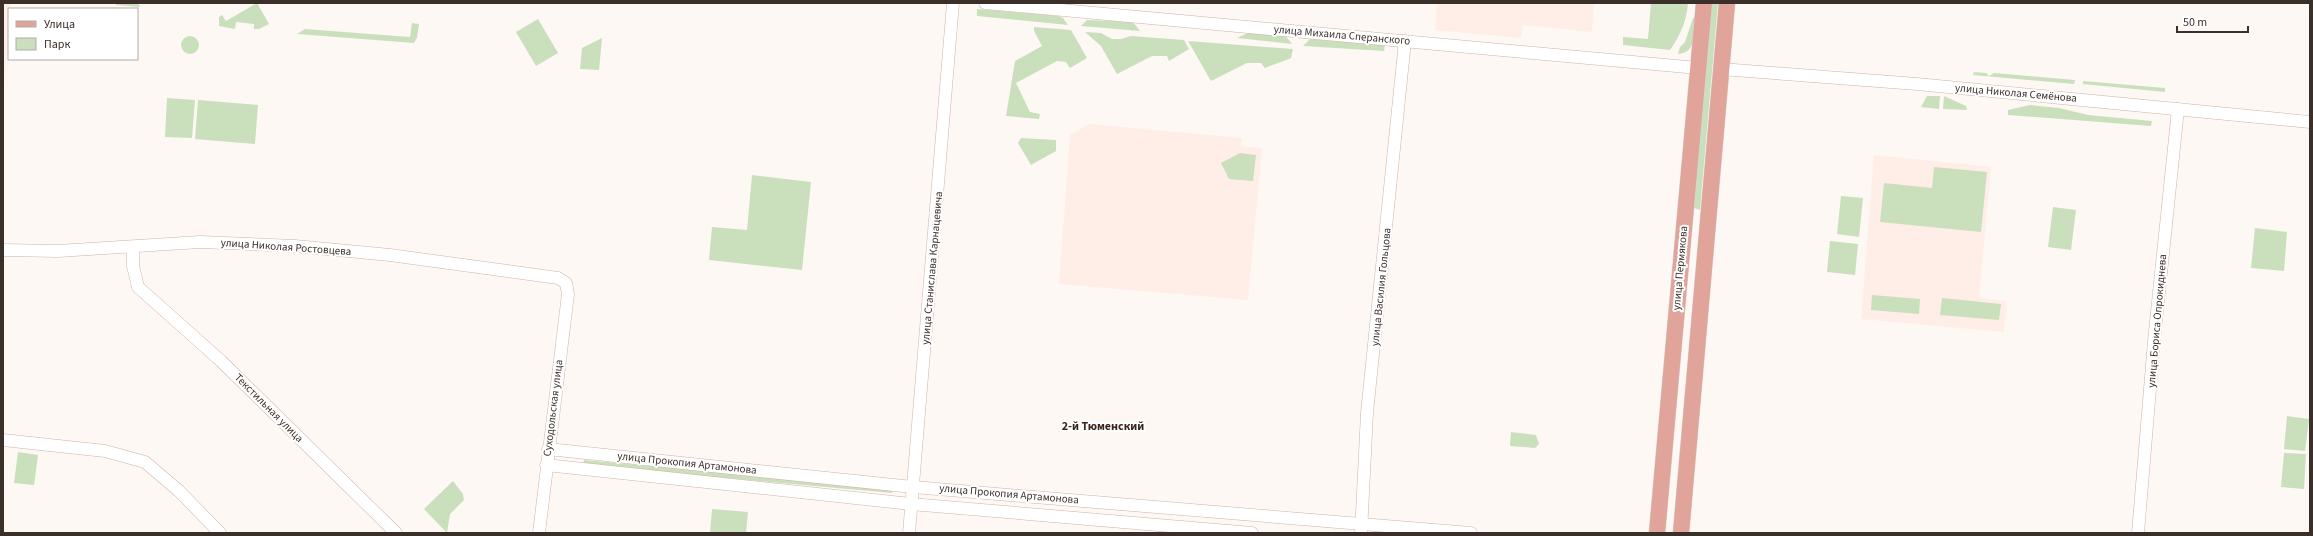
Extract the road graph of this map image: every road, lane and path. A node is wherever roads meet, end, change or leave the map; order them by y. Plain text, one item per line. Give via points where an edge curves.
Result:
1 (953, 3) edge
2 (985, 3) edge
3 (1704, 3) edge
4 (1727, 3) edge
5 (1405, 41) junction
6 (1698, 68) junction
7 (1721, 69) junction
8 (2178, 110) junction
9 (2310, 122) edge
10 (133, 247) junction
11 (3, 250) edge
12 (566, 283) joint
13 (3, 440) edge
14 (548, 449) junction
15 (546, 465) junction
16 (913, 487) junction
17 (911, 504) junction
18 (1361, 528) edge
19 (220, 533) edge
20 (396, 533) edge
21 (539, 533) edge
22 (909, 533) edge
23 (1252, 533) edge
24 (1471, 533) edge
25 (1657, 533) edge
26 (1681, 533) edge
27 (2138, 533) edge

1 - 16 street, улица Станислава Карнацевича
2 - 5 street, улица Михаила Сперанского
3 - 6 main road, улица Пермякова
4 - 7 main road
5 - 6 street, улица Михаила Сперанского
5 - 18 street, улица Василия Гольцова via 1367,413
6 - 25 main road, улица Пермякова
7 - 8 street, улица Николая Семёнова via 1917,84
7 - 26 main road
8 - 9 street, улица Николая Семёнова
8 - 27 street, улица Бориса Опрокиднева via 2154,341
10 - 11 street, улица Николая Ростовцева via 40,252
10 - 12 street, улица Николая Ростовцева via 200,242 295,246 544,275
10 - 20 street, Текстильная улица via 133,266 138,287 222,361
12 - 14 street, Суходольская улица via 568,294
13 - 19 street via 105,452 145,462 179,491
14 - 15 street, Суходольская улица
14 - 16 street, улица Прокопия Артамонова
15 - 17 street, улица Прокопия Артамонова
15 - 21 street, Суходольская улица
16 - 17 street, улица Станислава Карнацевича
16 - 18 street, улица Прокопия Артамонова
17 - 22 street, улица Станислава Карнацевича
17 - 23 street, улица Прокопия Артамонова
18 - 24 street, улица Прокопия Артамонова

